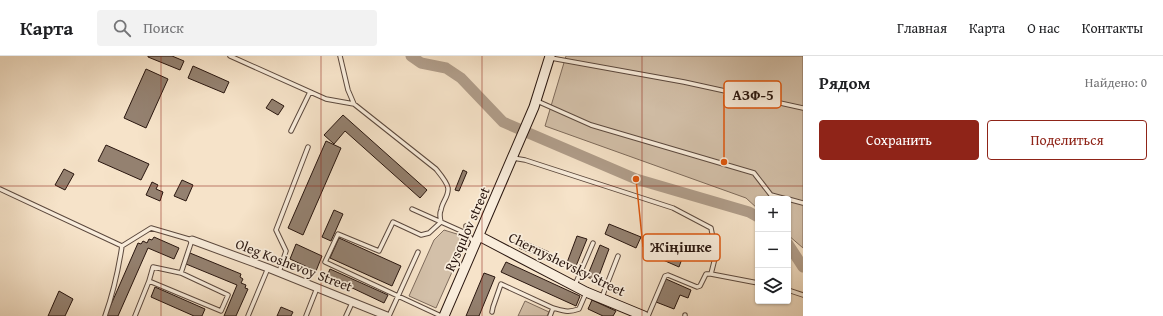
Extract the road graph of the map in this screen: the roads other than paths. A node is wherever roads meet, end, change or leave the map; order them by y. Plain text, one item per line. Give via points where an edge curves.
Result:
1 (230, 56) edge
2 (340, 56) edge
3 (550, 57) edge
4 (238, 58) edge
5 (310, 92) junction
6 (354, 104) junction
7 (535, 104) junction
8 (803, 108) edge
9 (291, 131) dead end
10 (308, 146) dead end
11 (514, 155) junction
12 (0, 189) edge
13 (771, 196) edge
14 (791, 200) edge
15 (803, 203) edge
16 (412, 209) dead end
17 (441, 222) junction
18 (466, 226) dead end
19 (468, 234) junction
20 (479, 236) junction
21 (192, 240) junction
22 (593, 243) dead end
23 (475, 245) junction
24 (122, 246) junction
25 (418, 252) dead end
26 (618, 256) dead end
27 (268, 268) junction
28 (181, 273) junction
29 (279, 273) junction
30 (711, 274) junction
31 (149, 281) junction
32 (755, 282) edge
33 (575, 286) junction
34 (317, 288) junction
35 (791, 291) edge
36 (586, 292) junction
37 (803, 295) edge
38 (398, 296) junction
39 (602, 298) junction
40 (352, 302) junction
41 (553, 308) junction
42 (221, 311) junction
43 (492, 312) dead end
44 (105, 316) edge
45 (135, 316) edge
46 (219, 316) edge
47 (248, 316) edge
48 (306, 316) edge
49 (346, 316) edge
50 (388, 316) edge
51 (441, 316) edge
52 (444, 316) edge
53 (550, 316) edge
54 (644, 316) edge
55 (648, 316) edge

1 - 4 lane
2 - 6 lane
3 - 7 street, Rysqulov street
3 - 8 lane
4 - 5 lane
5 - 6 lane via 326,99
5 - 9 lane
6 - 17 lane via 436,169 443,178 448,188 441,209
7 - 11 street, Rysqulov street
7 - 13 lane via 591,125 754,173
10 - 29 lane via 276,230 286,250
11 - 20 street, Rysqulov street
11 - 30 lane via 673,208 711,228 716,254
12 - 24 lane
14 - 15 lane
16 - 17 lane
17 - 19 lane
17 - 38 lane via 429,233 421,235 393,222 380,251 338,234 325,262
18 - 19 lane
19 - 23 lane
20 - 23 street, Rysqulov street
20 - 33 street, Chernyshevsky Street
21 - 24 lane via 151,228
21 - 27 street, Oleg Koshevoy Street
21 - 28 lane
22 - 33 lane
23 - 52 street, Rysqulov street
24 - 44 lane via 117,279
25 - 38 lane
26 - 39 lane
27 - 29 street, Oleg Koshevoy Street
27 - 47 lane
28 - 31 lane via 153,266
28 - 42 lane via 228,295
29 - 34 street, Oleg Koshevoy Street
30 - 32 lane
30 - 55 lane via 706,274 697,287 665,276
31 - 42 lane
31 - 45 lane
33 - 36 street, Chernyshevsky Street
34 - 40 street, Oleg Koshevoy Street
34 - 48 lane
35 - 37 lane
36 - 39 street, Chernyshevsky Street
36 - 41 lane via 579,309 571,312
38 - 50 lane
38 - 51 lane
39 - 54 street, Chernyshevsky Street
40 - 49 lane
40 - 50 street, Oleg Koshevoy Street
41 - 43 lane via 501,284
41 - 53 lane
42 - 46 lane

